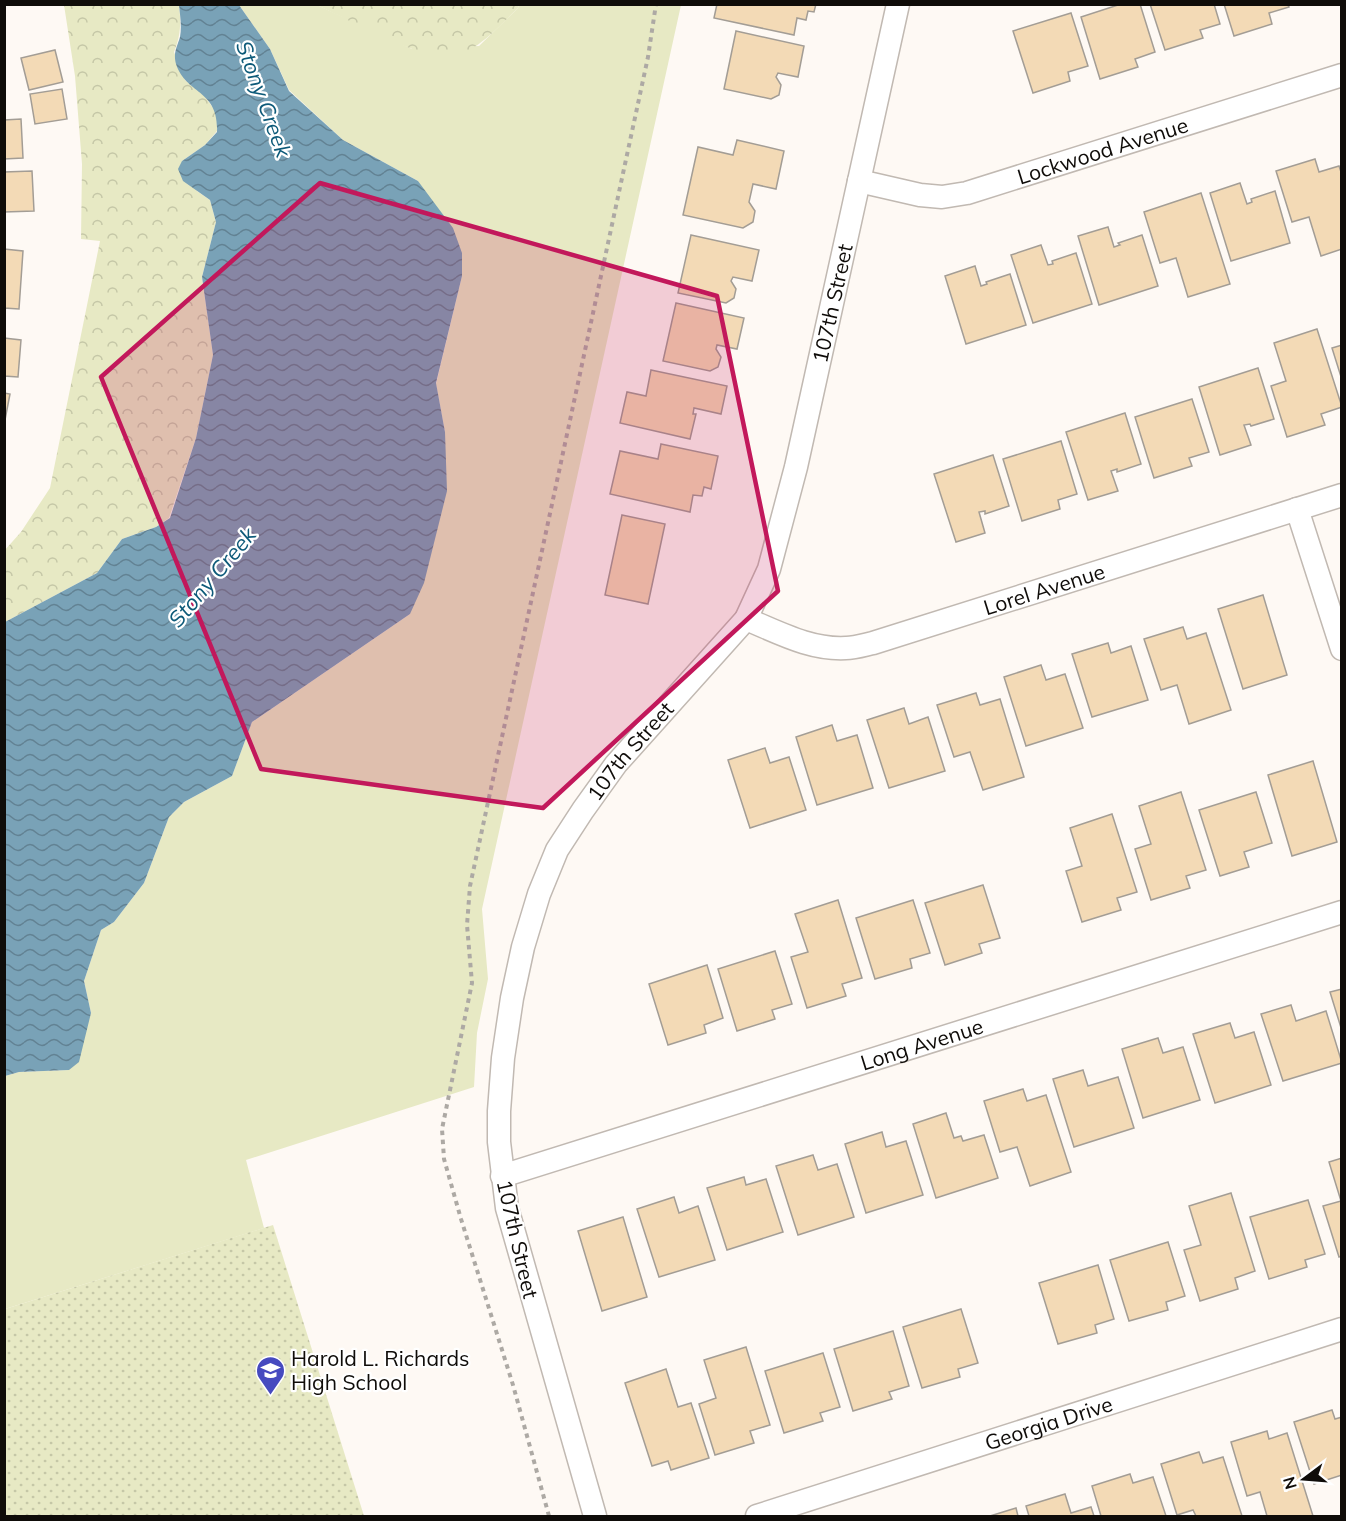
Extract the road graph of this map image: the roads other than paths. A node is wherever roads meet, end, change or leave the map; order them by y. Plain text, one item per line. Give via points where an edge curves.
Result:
1 (898, 4) edge
2 (1341, 75) edge
3 (859, 181) junction
4 (1341, 495) edge
5 (1297, 509) junction
6 (746, 619) junction
7 (1341, 649) edge
8 (1341, 912) edge
9 (502, 1176) junction
10 (1341, 1329) edge
11 (595, 1516) edge
12 (757, 1516) edge

1 - 3 street, 107th Street
2 - 3 street, Lockwood Avenue via 967,193 920,195
3 - 6 street, 107th Street via 793,479 769,569
4 - 5 street, Lorel Avenue
5 - 6 street, Lorel Avenue via 847,649 797,640
5 - 7 street
6 - 9 street, 107th Street via 616,764 557,850 533,915 512,998 499,1110
8 - 9 street, Long Avenue
9 - 11 street, 107th Street via 518,1253
10 - 12 street, Georgia Drive

